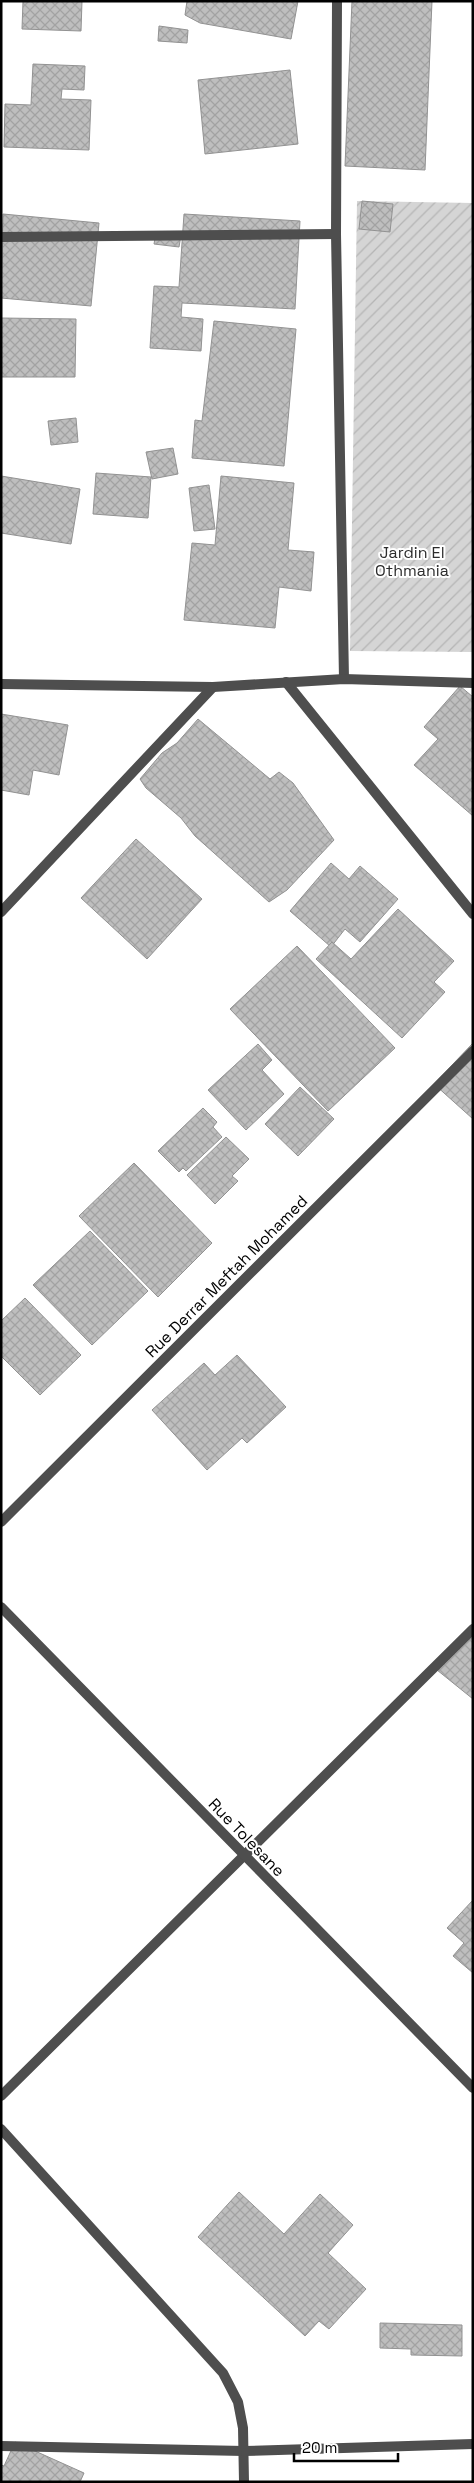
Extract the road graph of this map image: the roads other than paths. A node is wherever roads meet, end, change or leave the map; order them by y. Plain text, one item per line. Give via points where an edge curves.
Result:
1 (337, 1) edge
2 (336, 234) junction
3 (1, 238) edge
4 (344, 679) junction
5 (286, 682) junction
6 (473, 683) edge
7 (1, 684) edge
8 (214, 687) junction
9 (1, 912) edge
10 (473, 914) edge
11 (473, 1051) edge
12 (1, 1522) edge
13 (1, 1607) edge
14 (473, 1629) edge
15 (245, 1856) junction
16 (473, 2088) edge
17 (1, 2096) edge
18 (1, 2129) edge
19 (473, 2444) edge
20 (1, 2446) edge
21 (244, 2451) junction
22 (244, 2482) edge

1 - 2 street
2 - 3 street
2 - 4 street
4 - 5 street
4 - 6 street
5 - 8 street
5 - 10 street
7 - 8 street
8 - 9 street
11 - 12 street, Rue Derrar Meftah Mohamed
13 - 15 street, Rue Tolesane
14 - 15 street
15 - 16 street, Rue Tolesane
15 - 17 street
18 - 21 street via 223,2373 238,2402
19 - 21 street
20 - 21 street
21 - 22 street

